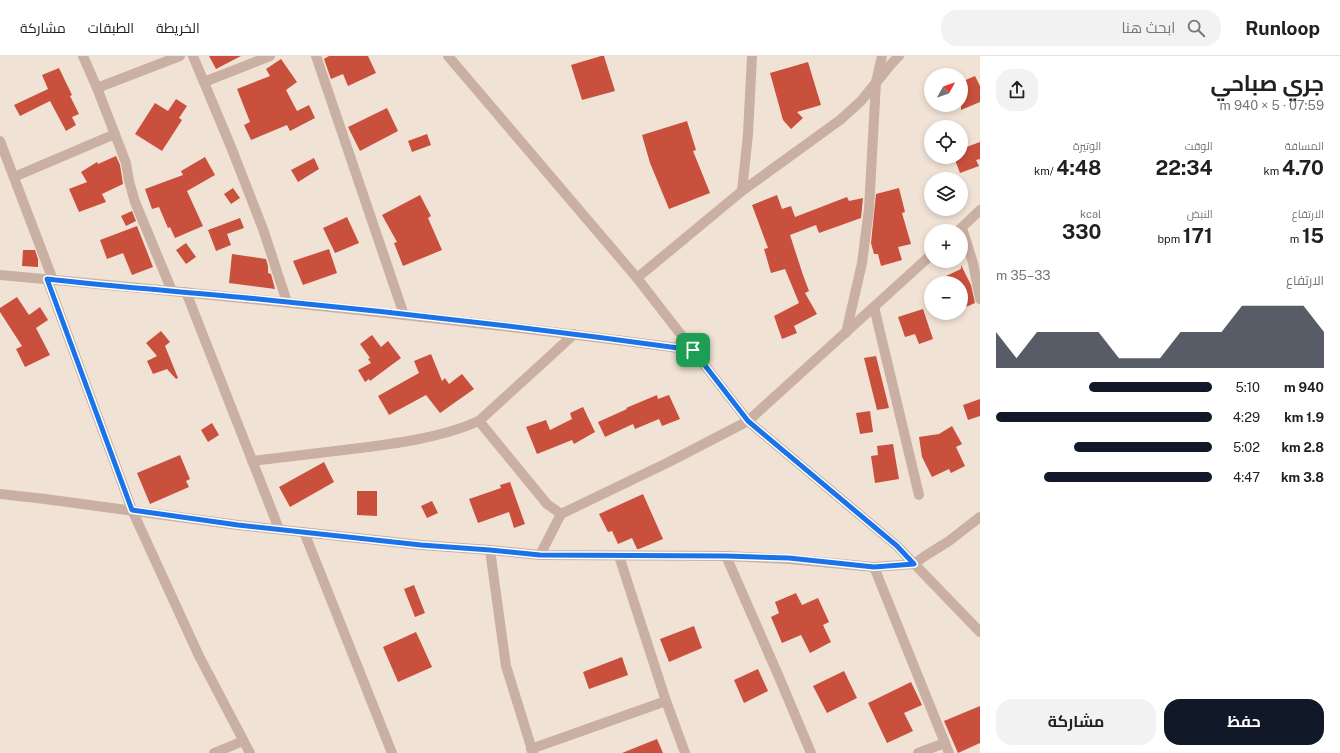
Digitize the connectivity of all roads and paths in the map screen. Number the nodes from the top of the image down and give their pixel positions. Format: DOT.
graph roads {
  1 [pos="83,56"];
  2 [pos="180,56"];
  3 [pos="193,56"];
  4 [pos="270,56"];
  5 [pos="316,56"];
  6 [pos="448,56"];
  7 [pos="752,56"];
  8 [pos="882,56"];
  9 [pos="900,56"];
  10 [pos="204,82"];
  11 [pos="876,82"];
  12 [pos="97,88"];
  13 [pos="115,134"];
  14 [pos="0,142"];
  15 [pos="14,177"];
  16 [pos="742,191"];
  17 [pos="980,210"];
  18 [pos="965,224"];
  19 [pos="968,250"];
  20 [pos="924,261"];
  21 [pos="0,275"];
  22 [pos="637,278"];
  23 [pos="50,280"];
  24 [pos="172,291"];
  25 [pos="186,292"];
  26 [pos="980,299"];
  27 [pos="287,302"];
  28 [pos="874,307"];
  29 [pos="404,314"];
  30 [pos="846,332"];
  31 [pos="574,334"];
  32 [pos="693,350"];
  33 [pos="479,421"];
  34 [pos="748,421"];
  35 [pos="252,461"];
  36 [pos="0,494"];
  37 [pos="919,495"];
  38 [pos="132,510"];
  39 [pos="561,514"];
  40 [pos="980,517"];
  41 [pos="279,530"];
  42 [pos="304,532"];
  43 [pos="490,550"];
  44 [pos="540,555"];
  45 [pos="619,556"];
  46 [pos="726,556"];
  47 [pos="914,564"];
  48 [pos="874,567"];
  49 [pos="980,632"];
  50 [pos="666,701"];
  51 [pos="243,741"];
  52 [pos="947,748"];
  53 [pos="532,751"];
  54 [pos="214,753"];
  55 [pos="250,753"];
  56 [pos="392,753"];
  57 [pos="685,753"];
  58 [pos="811,753"];
  59 [pos="918,753"];
  1 -- 12 [label="street"];
  2 -- 12 [label="street"];
  3 -- 10 [label="street"];
  4 -- 10 [label="street"];
  5 -- 29 [label="street"];
  6 -- 22 [label="street"];
  7 -- 16 [label="street"];
  8 -- 11 [label="street"];
  9 -- 11 [label="street"];
  10 -- 27 [label="street"];
  11 -- 16 [label="street"];
  11 -- 30 [label="street"];
  12 -- 13 [label="street"];
  13 -- 15 [label="street"];
  13 -- 24 [label="street"];
  14 -- 15 [label="street"];
  15 -- 23 [label="street"];
  16 -- 22 [label="street"];
  17 -- 18 [label="street"];
  19 -- 26 [label="street"];
  20 -- 28 [label="street"];
  21 -- 23 [label="street"];
  22 -- 32 [label="street"];
  23 -- 24 [label="street"];
  23 -- 38 [label="street"];
  24 -- 25 [label="street"];
  25 -- 27 [label="street"];
  25 -- 35 [label="street"];
  27 -- 29 [label="street"];
  28 -- 30 [label="street"];
  28 -- 37 [label="street"];
  29 -- 31 [label="street"];
  30 -- 34 [label="street"];
  31 -- 32 [label="street"];
  31 -- 33 [label="street"];
  32 -- 34 [label="street"];
  33 -- 35 [label="street"];
  33 -- 39 [label="street"];
  34 -- 39 [label="street"];
  34 -- 47 [label="street"];
  35 -- 41 [label="street"];
  36 -- 38 [label="street"];
  38 -- 41 [label="street"];
  38 -- 51 [label="street"];
  39 -- 44 [label="street"];
  40 -- 47 [label="street"];
  41 -- 42 [label="street"];
  42 -- 43 [label="street"];
  42 -- 56 [label="street"];
  43 -- 44 [label="street"];
  43 -- 53 [label="street"];
  44 -- 45 [label="street"];
  45 -- 46 [label="street"];
  45 -- 50 [label="street"];
  46 -- 48 [label="street"];
  46 -- 58 [label="street"];
  47 -- 48 [label="street"];
  47 -- 49 [label="street"];
  48 -- 52 [label="street"];
  50 -- 53 [label="street"];
  50 -- 57 [label="street"];
  51 -- 54 [label="street"];
  51 -- 55 [label="street"];
  52 -- 59 [label="street"];
}
